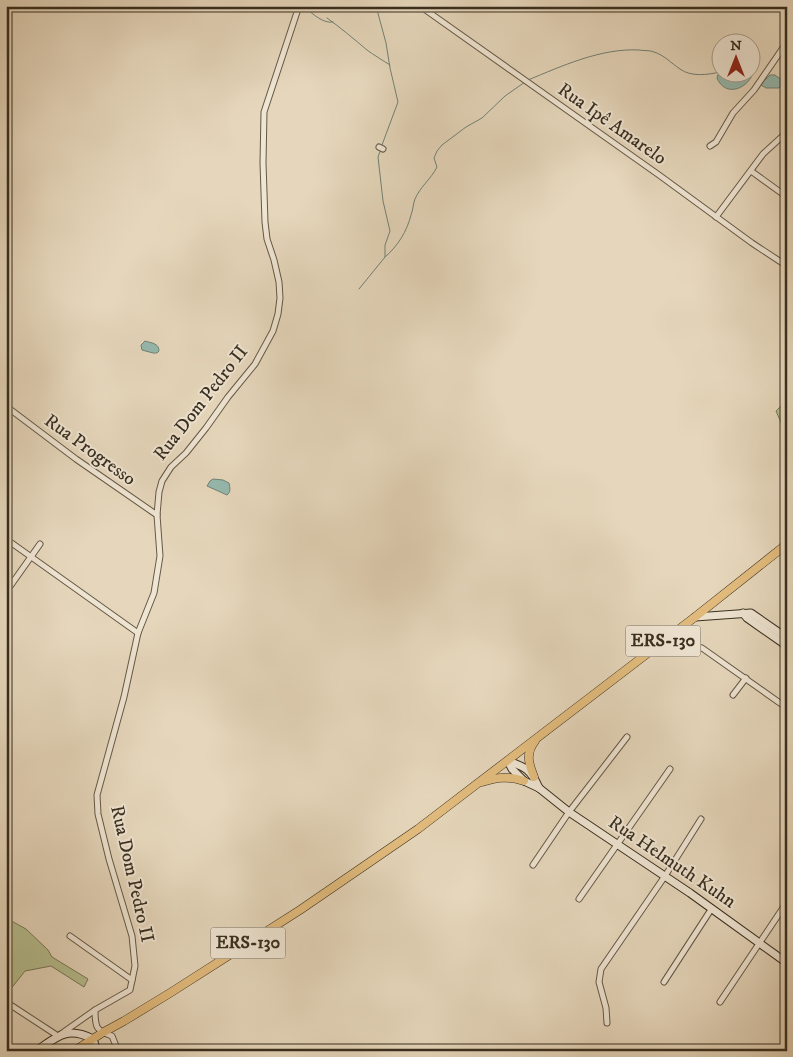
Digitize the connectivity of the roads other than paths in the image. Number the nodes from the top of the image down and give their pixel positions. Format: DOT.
graph roads {
  1 [pos="299,6"];
  2 [pos="420,6"];
  3 [pos="787,42"];
  4 [pos="787,132"];
  5 [pos="710,146"];
  6 [pos="751,170"];
  7 [pos="787,196"];
  8 [pos="716,216"];
  9 [pos="787,266"];
  10 [pos="7,407"];
  11 [pos="157,515"];
  12 [pos="6,539"];
  13 [pos="40,544"];
  14 [pos="787,544"];
  15 [pos="31,556"];
  16 [pos="6,592"];
  17 [pos="743,613"];
  18 [pos="695,617"];
  19 [pos="138,633"];
  20 [pos="787,638"];
  21 [pos="787,646"];
  22 [pos="702,648"];
  23 [pos="746,678"];
  24 [pos="734,695"];
  25 [pos="787,708"];
  26 [pos="539,737"];
  27 [pos="627,737"];
  28 [pos="508,761"];
  29 [pos="670,769"];
  30 [pos="534,777"];
  31 [pos="524,781"];
  32 [pos="474,786"];
  33 [pos="538,788"];
  34 [pos="569,812"];
  35 [pos="701,819"];
  36 [pos="617,843"];
  37 [pos="533,865"];
  38 [pos="665,876"];
  39 [pos="579,898"];
  40 [pos="787,902"];
  41 [pos="712,908"];
  42 [pos="70,936"];
  43 [pos="760,942"];
  44 [pos="787,963"];
  45 [pos="132,980"];
  46 [pos="664,982"];
  47 [pos="6,1002"];
  48 [pos="720,1002"];
  49 [pos="95,1010"];
  50 [pos="607,1023"];
  51 [pos="102,1033"];
  52 [pos="58,1036"];
  53 [pos="93,1038"];
  54 [pos="36,1051"];
  55 [pos="74,1051"];
  56 [pos="97,1051"];
  57 [pos="119,1051"];
  1 -- 11 [label="street, Rua Dom Pedro II"];
  2 -- 8 [label="street, Rua Ipê Amarelo"];
  3 -- 5 [label="street"];
  4 -- 6 [label="street"];
  6 -- 7 [label="street"];
  6 -- 8 [label="street"];
  8 -- 9 [label="street, Rua Ipê Amarelo"];
  10 -- 11 [label="street, Rua Progresso"];
  11 -- 19 [label="street, Rua Dom Pedro II"];
  12 -- 15 [label="street"];
  13 -- 15 [label="street"];
  14 -- 18 [label="main road, ERS-130"];
  15 -- 16 [label="street"];
  15 -- 19 [label="street"];
  17 -- 18 [label="main road"];
  17 -- 20 [label="main road"];
  17 -- 21 [label="main road"];
  18 -- 26 [label="main road, ERS-130"];
  19 -- 45 [label="street, Rua Dom Pedro II"];
  22 -- 23 [label="street"];
  23 -- 24 [label="street"];
  23 -- 25 [label="street"];
  26 -- 28 [label="main road, ERS-130"];
  26 -- 30 [label="main road"];
  27 -- 34 [label="street"];
  28 -- 30 [label="main road"];
  28 -- 31 [label="main road, Rua Helmuth Kuhn"];
  28 -- 32 [label="main road, ERS-130"];
  29 -- 36 [label="street"];
  30 -- 33 [label="main road"];
  31 -- 32 [label="main road"];
  31 -- 33 [label="main road, Rua Helmuth Kuhn"];
  32 -- 51 [label="main road, ERS-130"];
  33 -- 34 [label="main road, Rua Helmuth Kuhn"];
  34 -- 36 [label="main road, Rua Helmuth Kuhn"];
  34 -- 37 [label="street"];
  35 -- 38 [label="street"];
  36 -- 38 [label="main road, Rua Helmuth Kuhn"];
  36 -- 39 [label="street"];
  38 -- 41 [label="main road, Rua Helmuth Kuhn"];
  38 -- 50 [label="street"];
  40 -- 43 [label="street"];
  41 -- 43 [label="main road, Rua Helmuth Kuhn"];
  41 -- 46 [label="street"];
  42 -- 45 [label="street"];
  43 -- 44 [label="main road, Rua Helmuth Kuhn"];
  43 -- 48 [label="street"];
  45 -- 49 [label="street"];
  47 -- 52 [label="street"];
  49 -- 51 [label="street"];
  49 -- 52 [label="street"];
  51 -- 53 [label="main road, ERS-130"];
  51 -- 57 [label="street"];
  52 -- 53 [label="main road"];
  52 -- 54 [label="main road"];
  53 -- 55 [label="main road, ERS-130"];
  53 -- 56 [label="main road"];
}
